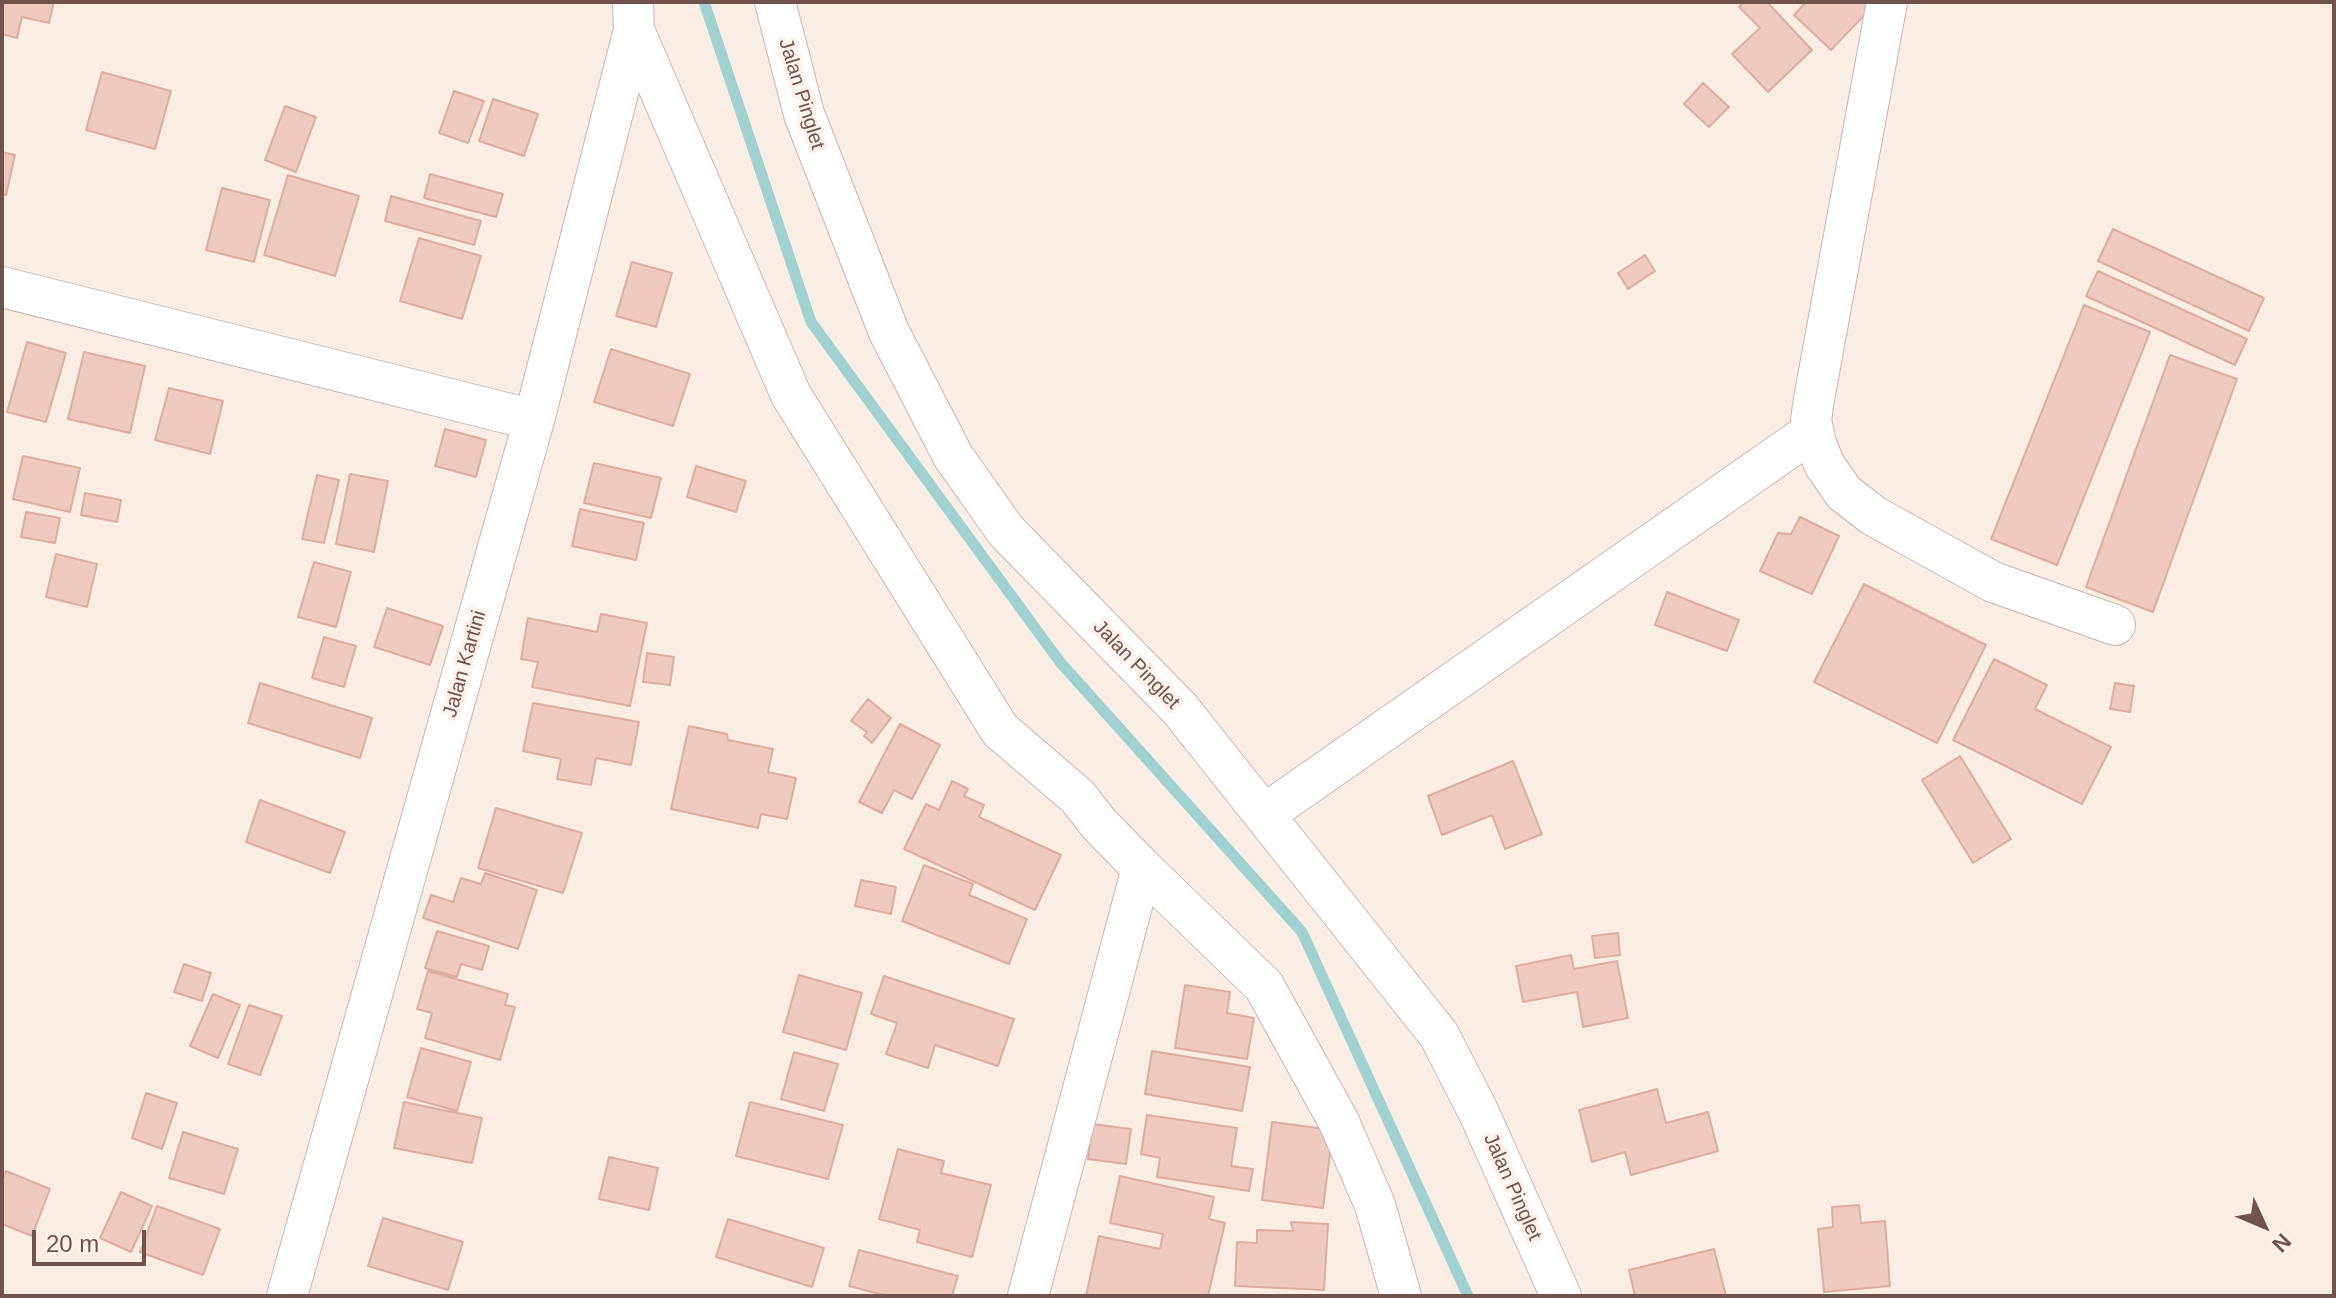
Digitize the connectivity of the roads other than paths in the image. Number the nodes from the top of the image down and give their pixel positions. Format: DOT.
graph roads {
  1 [pos="775,2"];
  2 [pos="1887,2"];
  3 [pos="633,16"];
  4 [pos="2,287"];
  5 [pos="534,420"];
  6 [pos="1813,431"];
  7 [pos="2115,625"];
  8 [pos="1265,814"];
  9 [pos="1142,868"];
  10 [pos="287,1296"];
  11 [pos="1028,1296"];
  12 [pos="1401,1296"];
  13 [pos="1561,1296"];
  1 -- 8 [label="street, Jalan Pinglet"];
  2 -- 6 [label="street"];
  3 -- 5 [label="street, Jalan Kartini"];
  3 -- 9 [label="street"];
  4 -- 5 [label="street"];
  5 -- 10 [label="street, Jalan Kartini"];
  6 -- 7 [label="street"];
  6 -- 8 [label="street"];
  8 -- 13 [label="street, Jalan Pinglet"];
  9 -- 11 [label="street"];
  9 -- 12 [label="street"];
}
